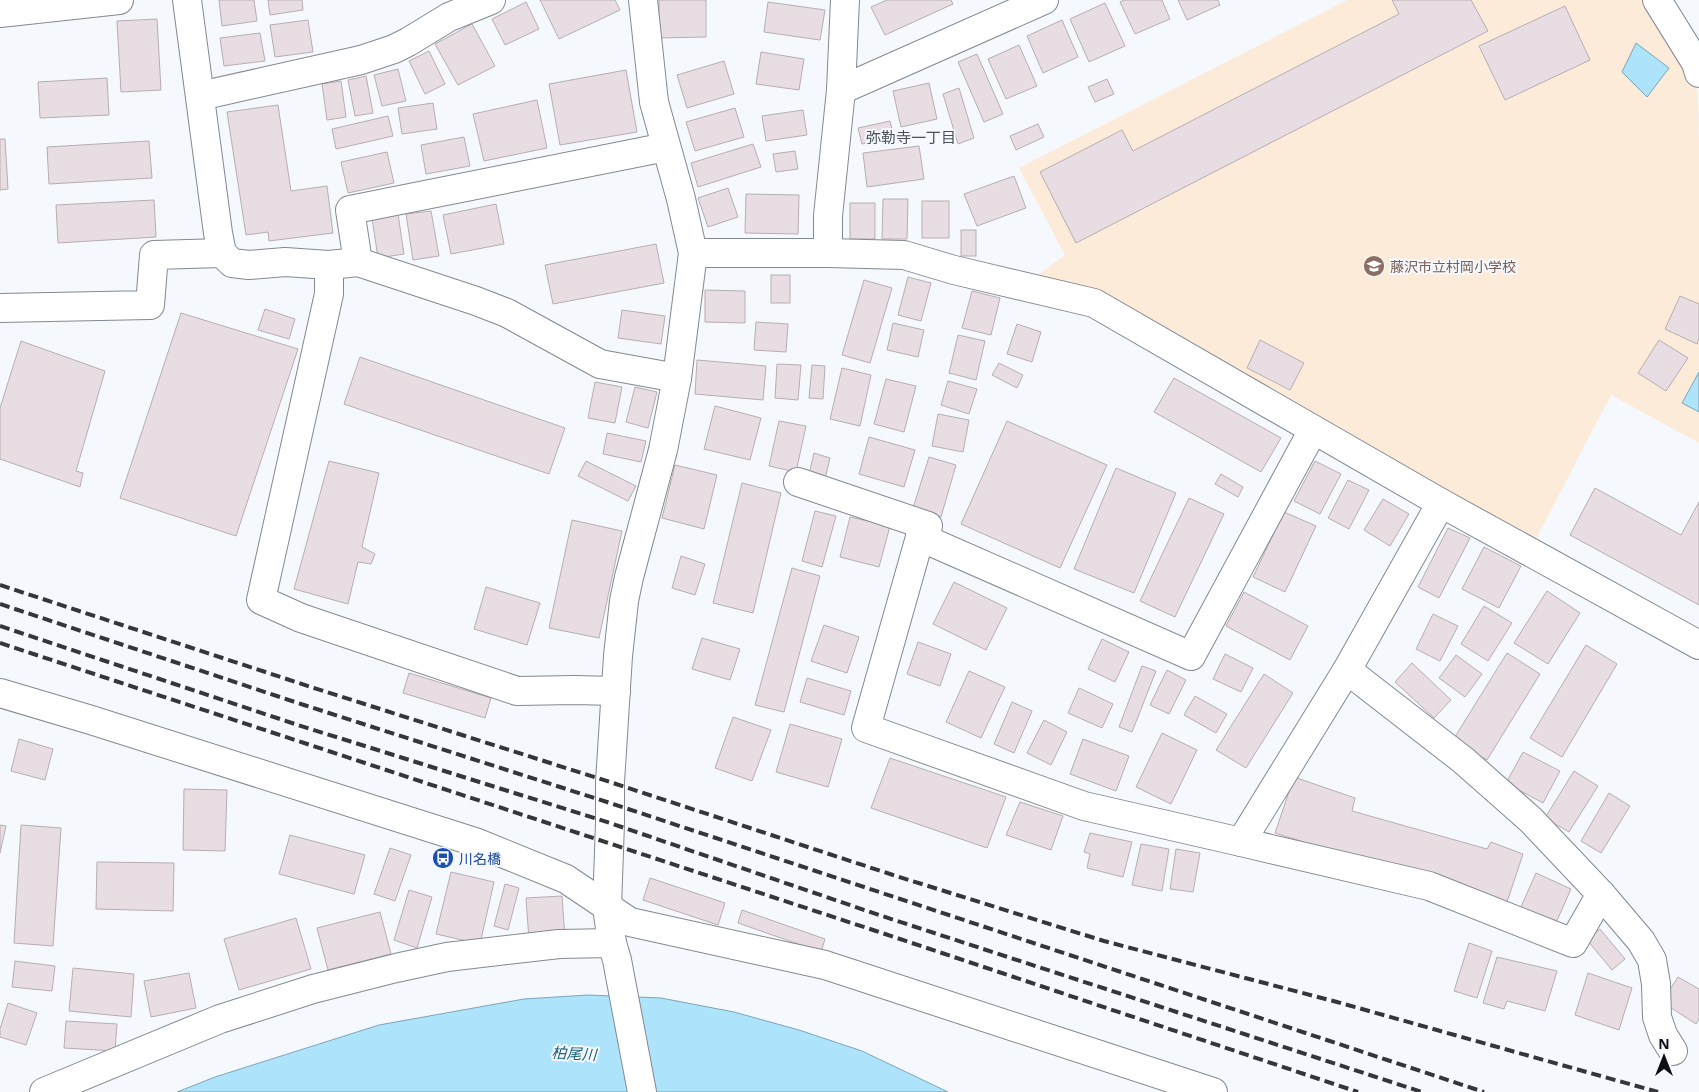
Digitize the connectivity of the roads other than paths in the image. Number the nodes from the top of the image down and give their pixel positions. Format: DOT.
graph roads {
  1 [pos="120,0"];
  2 [pos="187,0"];
  3 [pos="491,0"];
  4 [pos="644,0"];
  5 [pos="846,0"];
  6 [pos="1044,0"];
  7 [pos="1656,0"];
  8 [pos="0,12"];
  9 [pos="1699,73"];
  10 [pos="841,90"];
  11 [pos="200,96"];
  12 [pos="666,147"];
  13 [pos="222,253"];
  14 [pos="693,253"];
  15 [pos="828,253"];
  16 [pos="358,262"];
  17 [pos="329,265"];
  18 [pos="0,308"];
  19 [pos="677,378"];
  20 [pos="1313,430"];
  21 [pos="798,482"];
  22 [pos="1441,503"];
  23 [pos="920,537"];
  24 [pos="1699,645"];
  25 [pos="1347,670"];
  26 [pos="616,691"];
  27 [pos="0,693"];
  28 [pos="1241,842"];
  29 [pos="1601,894"];
  30 [pos="608,907"];
  31 [pos="615,952"];
  32 [pos="1673,1051"];
  33 [pos="44,1092"];
  34 [pos="642,1092"];
  35 [pos="1212,1092"];
  1 -- 8 [label="street"];
  2 -- 11 [label="street"];
  3 -- 11 [label="street"];
  4 -- 12 [label="street"];
  5 -- 10 [label="street"];
  6 -- 10 [label="street"];
  7 -- 9 [label="street"];
  10 -- 15 [label="street"];
  11 -- 13 [label="street"];
  12 -- 14 [label="street"];
  12 -- 16 [label="street"];
  13 -- 17 [label="street"];
  13 -- 18 [label="street"];
  14 -- 15 [label="street"];
  14 -- 19 [label="street"];
  15 -- 20 [label="street"];
  16 -- 17 [label="street"];
  16 -- 19 [label="street"];
  17 -- 26 [label="street"];
  19 -- 26 [label="street"];
  20 -- 22 [label="street"];
  20 -- 23 [label="street"];
  21 -- 23 [label="street"];
  22 -- 24 [label="street"];
  22 -- 25 [label="street"];
  23 -- 28 [label="street"];
  25 -- 28 [label="street"];
  25 -- 29 [label="street"];
  26 -- 30 [label="street"];
  27 -- 30 [label="street"];
  28 -- 29 [label="street"];
  29 -- 32 [label="street"];
  30 -- 31 [label="street"];
  30 -- 35 [label="street"];
  31 -- 33 [label="street"];
  31 -- 34 [label="street"];
}
